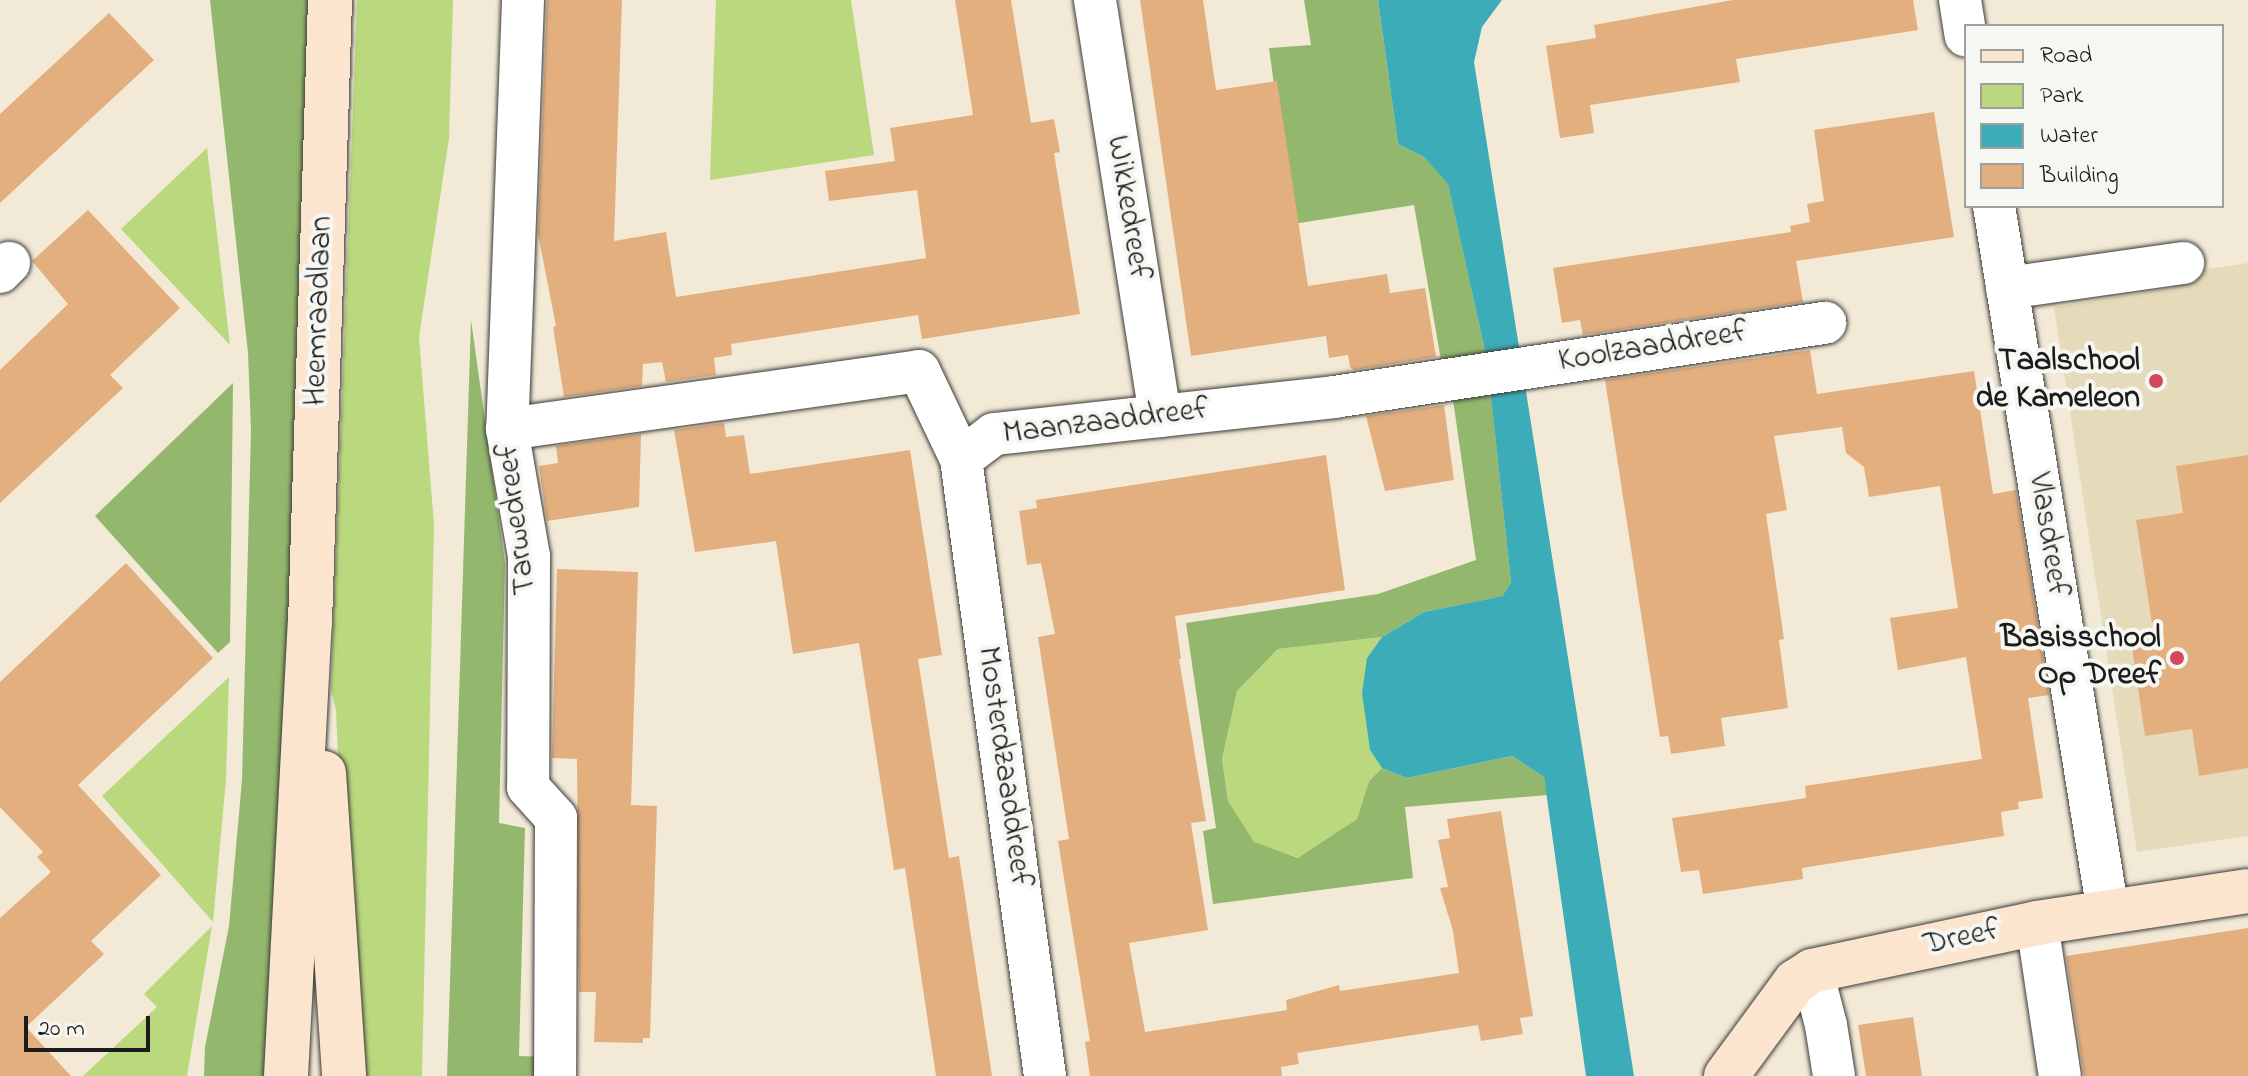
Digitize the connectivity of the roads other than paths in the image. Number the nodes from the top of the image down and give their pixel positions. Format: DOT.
graph roads {
  1 [pos="330,0"];
  2 [pos="523,0"];
  3 [pos="1095,0"];
  4 [pos="1960,0"];
  5 [pos="1964,24"];
  6 [pos="1994,208"];
  7 [pos="2183,263"];
  8 [pos="2007,288"];
  9 [pos="1825,323"];
  10 [pos="1481,373"];
  11 [pos="1160,416"];
  12 [pos="507,429"];
  13 [pos="961,459"];
  14 [pos="310,623"];
  15 [pos="2248,891"];
  16 [pos="2108,912"];
  17 [pos="2037,923"];
  18 [pos="1812,971"];
  19 [pos="286,1076"];
  20 [pos="344,1076"];
  21 [pos="555,1076"];
  22 [pos="1045,1076"];
  23 [pos="1726,1076"];
  24 [pos="1834,1076"];
  25 [pos="2060,1076"];
  1 -- 14 [label="main road, Heemraadlaan"];
  2 -- 12 [label="street, Tarwedreef"];
  3 -- 11 [label="street, Wikkedreef"];
  4 -- 5 [label="street"];
  6 -- 8 [label="street, Vlasdreef"];
  7 -- 8 [label="street"];
  8 -- 16 [label="street, Vlasdreef"];
  9 -- 10 [label="street, Koolzaaddreef"];
  10 -- 11 [label="street, Maanzaaddreef"];
  11 -- 13 [label="street, Maanzaaddreef"];
  12 -- 13 [label="street, Maanzaaddreef"];
  12 -- 21 [label="street, Tarwedreef"];
  13 -- 22 [label="street, Mosterdzaaddreef"];
  14 -- 19 [label="main road, Heemraadlaan"];
  14 -- 20 [label="main road, Heemraadlaan"];
  15 -- 16 [label="main road, Dreef"];
  16 -- 17 [label="main road, Dreef"];
  17 -- 18 [label="main road, Dreef"];
  17 -- 25 [label="street"];
  18 -- 23 [label="main road"];
  18 -- 24 [label="street"];
}
